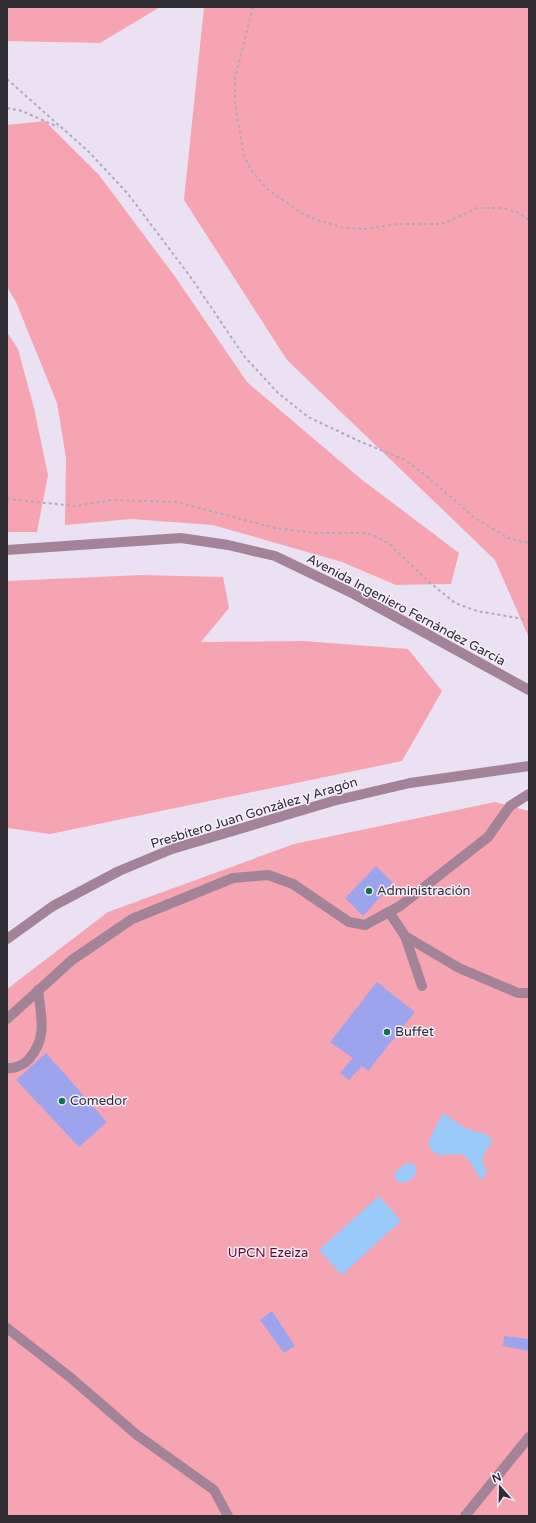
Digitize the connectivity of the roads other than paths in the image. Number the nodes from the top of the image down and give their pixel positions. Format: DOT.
graph roads {
  1 [pos="7,550"];
  2 [pos="529,690"];
  3 [pos="529,766"];
  4 [pos="529,794"];
  5 [pos="389,912"];
  6 [pos="405,936"];
  7 [pos="7,940"];
  8 [pos="422,986"];
  9 [pos="38,990"];
  10 [pos="529,992"];
  11 [pos="7,1019"];
  12 [pos="7,1068"];
  13 [pos="7,1328"];
  14 [pos="529,1437"];
  15 [pos="228,1516"];
  16 [pos="465,1516"];
  1 -- 2 [label="street, Avenida Ingeniero Fernández García"];
  3 -- 7 [label="street, Presbítero Juan González y Aragón"];
  4 -- 5 [label="street"];
  5 -- 6 [label="street"];
  5 -- 9 [label="street"];
  6 -- 8 [label="street"];
  6 -- 10 [label="street"];
  9 -- 11 [label="street"];
  9 -- 12 [label="street"];
  13 -- 15 [label="street"];
  14 -- 16 [label="street"];
}
